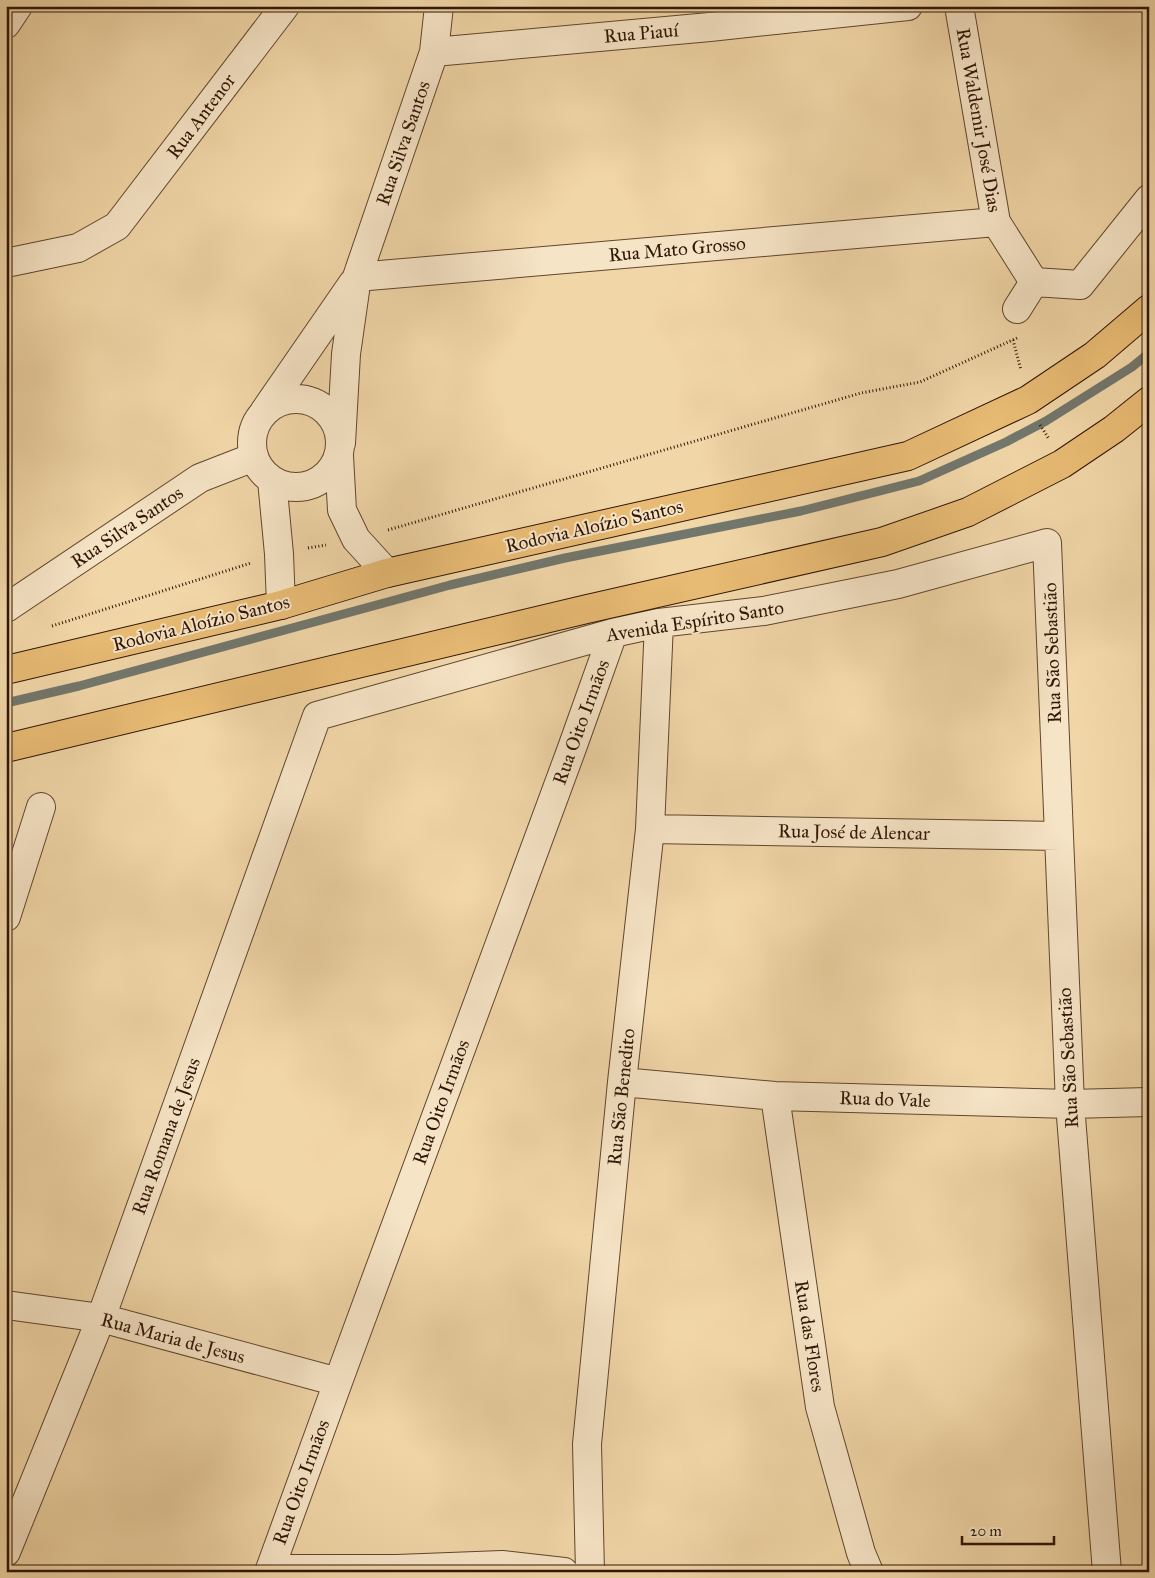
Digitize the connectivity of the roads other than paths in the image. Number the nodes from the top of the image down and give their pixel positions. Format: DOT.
graph roads {
  1 [pos="18,6"];
  2 [pos="285,6"];
  3 [pos="439,6"];
  4 [pos="908,6"];
  5 [pos="959,6"];
  6 [pos="713,16"];
  7 [pos="6,24"];
  8 [pos="434,52"];
  9 [pos="1149,199"];
  10 [pos="996,222"];
  11 [pos="6,263"];
  12 [pos="357,277"];
  13 [pos="1034,282"];
  14 [pos="1149,309"];
  15 [pos="1019,322"];
  16 [pos="1149,401"];
  17 [pos="262,415"];
  18 [pos="340,450"];
  19 [pos="254,457"];
  20 [pos="272,480"];
  21 [pos="1048,543"];
  22 [pos="388,573"];
  23 [pos="281,605"];
  24 [pos="6,608"];
  25 [pos="659,623"];
  26 [pos="613,633"];
  27 [pos="6,670"];
  28 [pos="317,716"];
  29 [pos="6,748"];
  30 [pos="41,808"];
  31 [pos="650,829"];
  32 [pos="1059,836"];
  33 [pos="6,917"];
  34 [pos="622,1082"];
  35 [pos="775,1096"];
  36 [pos="1149,1102"];
  37 [pos="1070,1104"];
  38 [pos="6,1305"];
  39 [pos="101,1318"];
  40 [pos="338,1382"];
  41 [pos="6,1552"];
  42 [pos="398,1570"];
  43 [pos="270,1571"];
  44 [pos="564,1572"];
  45 [pos="590,1572"];
  46 [pos="869,1572"];
  47 [pos="1107,1572"];
  1 -- 7 [label="street"];
  2 -- 11 [label="street, Rua Antenor"];
  3 -- 8 [label="street, Rua Silva Santos"];
  4 -- 6 [label="street, Rua Piauí"];
  5 -- 10 [label="street, Rua Waldemir José Dias"];
  6 -- 8 [label="street, Rua Piauí"];
  8 -- 12 [label="street, Rua Silva Santos"];
  9 -- 13 [label="street"];
  10 -- 12 [label="street, Rua Mato Grosso"];
  10 -- 13 [label="street, Rua Waldemir José Dias"];
  12 -- 17 [label="street, Rua Silva Santos"];
  12 -- 18 [label="street, Rua Silva Santos"];
  13 -- 15 [label="street"];
  14 -- 22 [label="main road, Rodovia Aloízio Santos"];
  16 -- 29 [label="main road"];
  17 -- 18 [label="street"];
  17 -- 19 [label="street"];
  18 -- 20 [label="street"];
  18 -- 22 [label="street, Rua Silva Santos"];
  19 -- 20 [label="street"];
  19 -- 24 [label="street, Rua Silva Santos"];
  20 -- 23 [label="street"];
  21 -- 25 [label="street, Avenida Espírito Santo"];
  21 -- 32 [label="street, Rua São Sebastião"];
  22 -- 23 [label="main road, Rodovia Aloízio Santos"];
  23 -- 27 [label="main road, Rodovia Aloízio Santos"];
  25 -- 26 [label="street, Avenida Espírito Santo"];
  25 -- 31 [label="street, Rua São Benedito"];
  26 -- 28 [label="street, Avenida Espírito Santo"];
  26 -- 40 [label="street, Rua Oito Irmãos"];
  28 -- 39 [label="street, Rua Romana de Jesus"];
  30 -- 33 [label="street"];
  31 -- 32 [label="street, Rua José de Alencar"];
  31 -- 34 [label="street, Rua São Benedito"];
  32 -- 37 [label="street, Rua São Sebastião"];
  34 -- 35 [label="street, Rua do Vale"];
  34 -- 45 [label="street, Rua São Benedito"];
  35 -- 37 [label="street, Rua do Vale"];
  35 -- 46 [label="street, Rua das Flores"];
  36 -- 37 [label="street, Rua do Vale"];
  37 -- 47 [label="street, Rua São Sebastião"];
  38 -- 39 [label="street, Rua Maria de Jesus"];
  39 -- 40 [label="street, Rua Maria de Jesus"];
  39 -- 41 [label="street, Rua Romana de Jesus"];
  40 -- 43 [label="street, Rua Oito Irmãos"];
  42 -- 43 [label="street"];
  42 -- 44 [label="street"];
}
